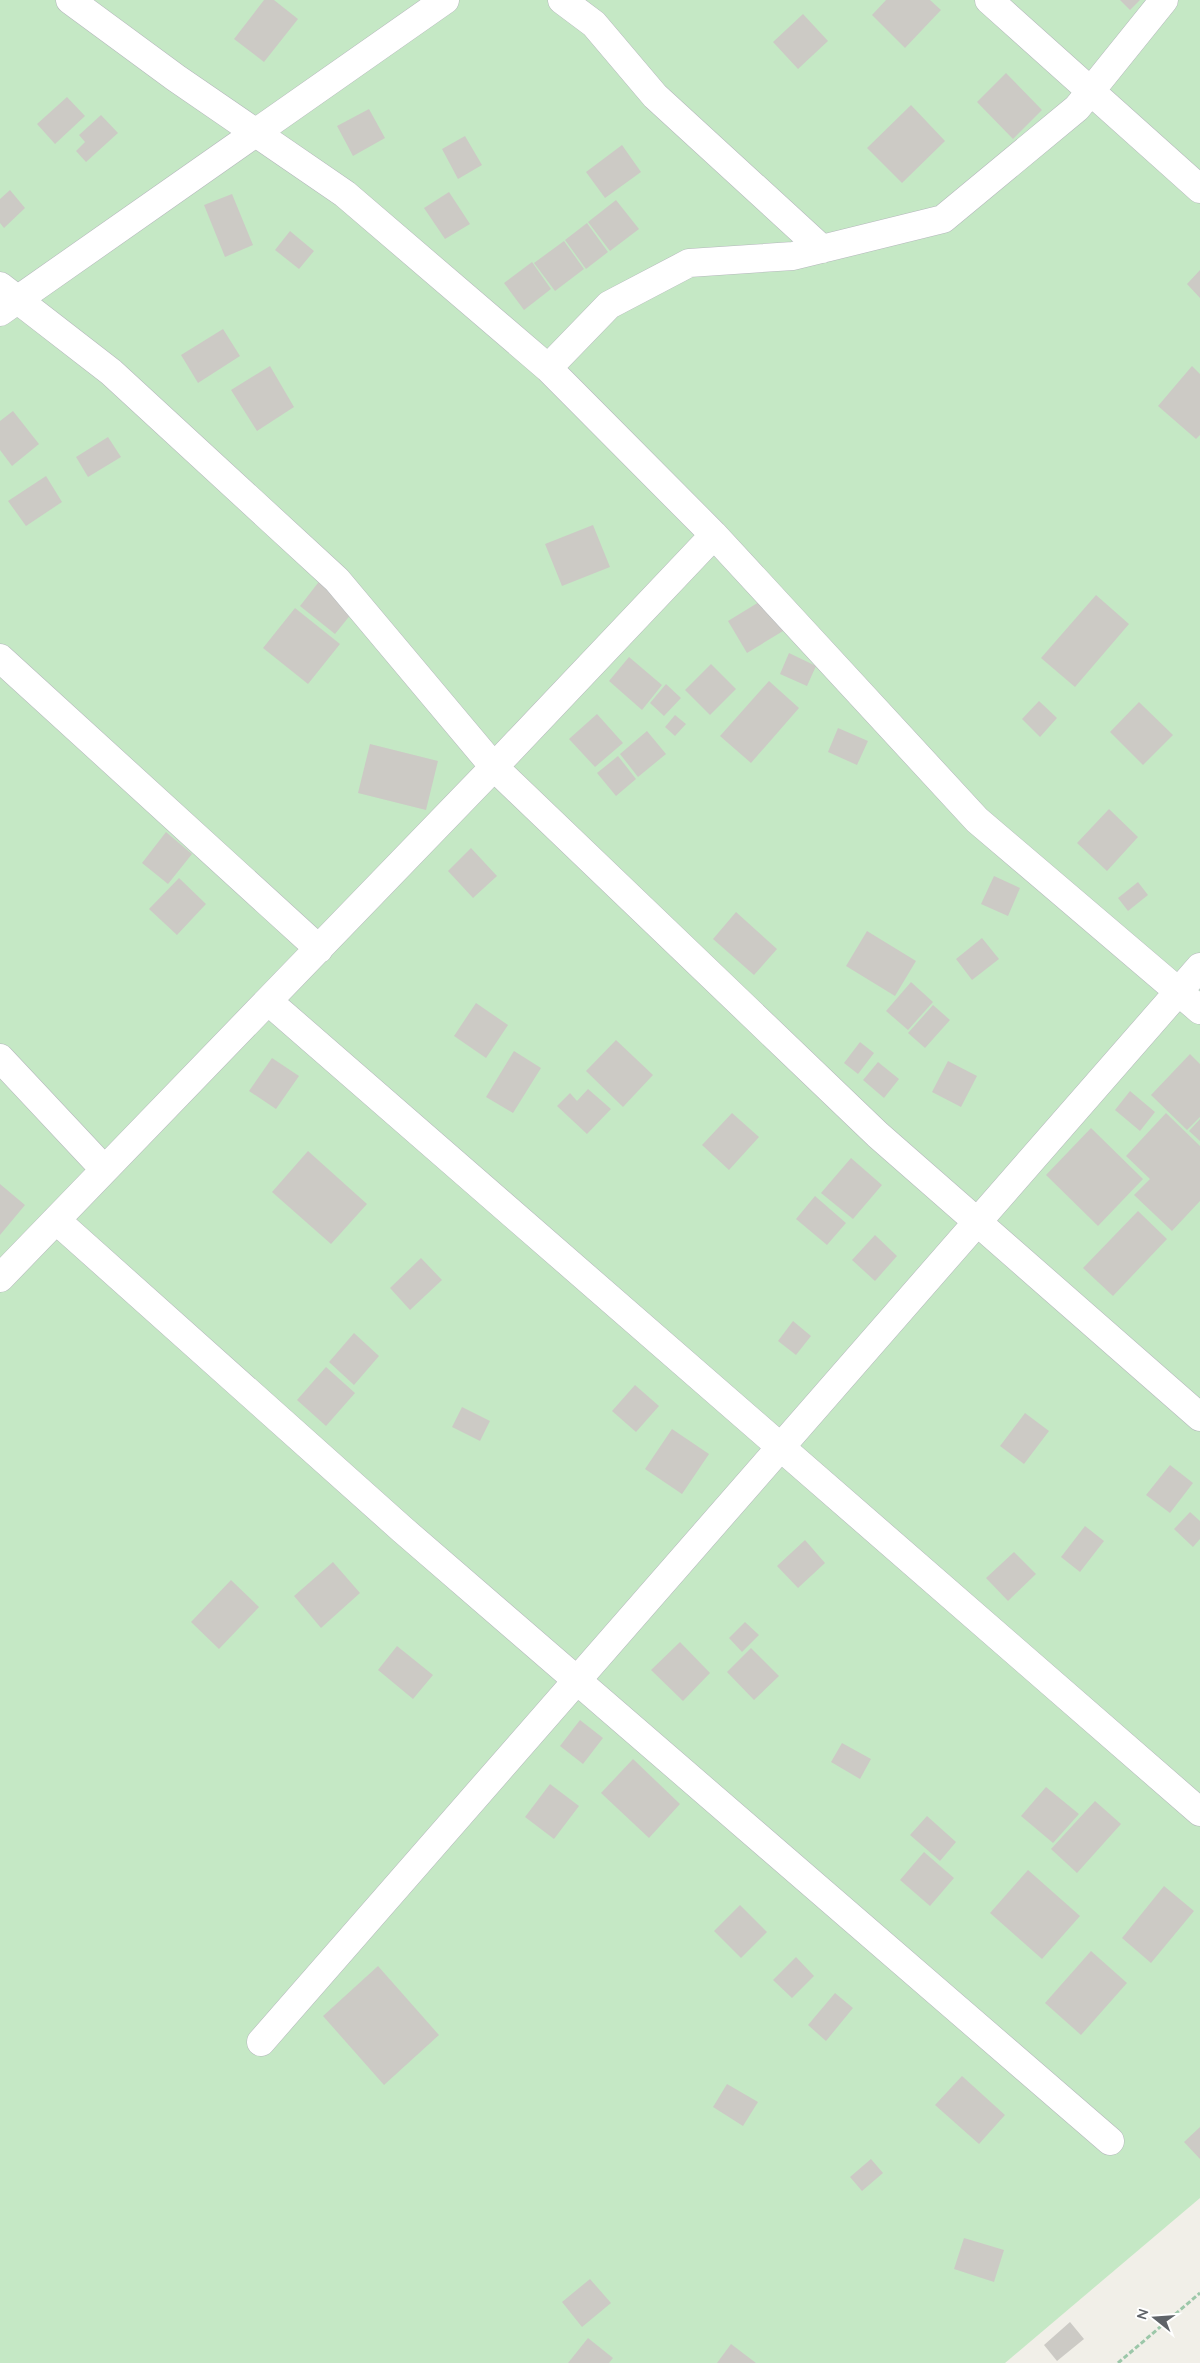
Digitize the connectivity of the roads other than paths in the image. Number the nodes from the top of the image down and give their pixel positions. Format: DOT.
graph roads {
  1 [pos="70,0"];
  2 [pos="444,0"];
  3 [pos="562,0"];
  4 [pos="989,0"];
  5 [pos="1164,0"];
  6 [pos="1091,91"];
  7 [pos="255,132"];
  8 [pos="1200,189"];
  9 [pos="822,249"];
  10 [pos="6,299"];
  11 [pos="548,368"];
  12 [pos="714,534"];
  13 [pos="0,658"];
  14 [pos="494,766"];
  15 [pos="318,948"];
  16 [pos="1200,967"];
  17 [pos="1178,992"];
  18 [pos="268,1001"];
  19 [pos="1200,1010"];
  20 [pos="0,1058"];
  21 [pos="104,1169"];
  22 [pos="56,1220"];
  23 [pos="977,1222"];
  24 [pos="0,1278"];
  25 [pos="1200,1417"];
  26 [pos="780,1446"];
  27 [pos="577,1680"];
  28 [pos="1200,1812"];
  29 [pos="261,2042"];
  30 [pos="1110,2140"];
  1 -- 7 [label="street"];
  2 -- 7 [label="street"];
  3 -- 9 [label="street"];
  4 -- 6 [label="street"];
  5 -- 6 [label="street"];
  6 -- 8 [label="street"];
  6 -- 9 [label="street"];
  7 -- 10 [label="street"];
  7 -- 11 [label="street"];
  9 -- 11 [label="street"];
  10 -- 14 [label="street"];
  11 -- 12 [label="street"];
  12 -- 14 [label="street"];
  12 -- 17 [label="street"];
  13 -- 15 [label="street"];
  14 -- 15 [label="street"];
  14 -- 23 [label="street"];
  15 -- 18 [label="street"];
  16 -- 17 [label="street"];
  17 -- 19 [label="street"];
  17 -- 23 [label="street"];
  18 -- 21 [label="street"];
  18 -- 26 [label="street"];
  20 -- 21 [label="street"];
  21 -- 22 [label="street"];
  22 -- 24 [label="street"];
  22 -- 27 [label="street"];
  23 -- 25 [label="street"];
  23 -- 26 [label="street"];
  26 -- 27 [label="street"];
  26 -- 28 [label="street"];
  27 -- 29 [label="street"];
  27 -- 30 [label="street"];
}
